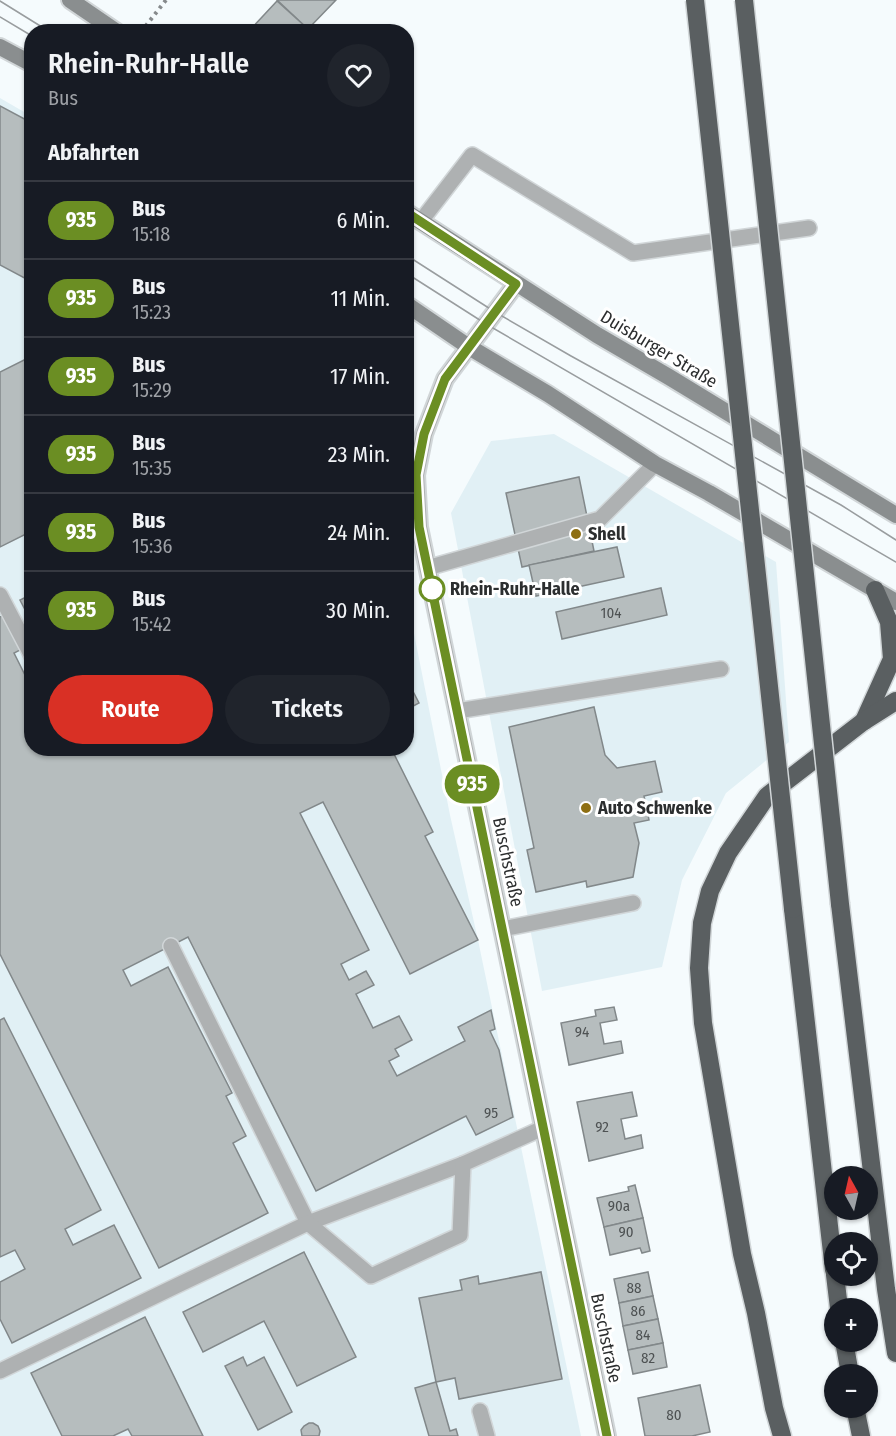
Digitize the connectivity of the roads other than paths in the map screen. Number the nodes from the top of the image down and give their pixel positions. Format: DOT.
graph roads {
  1 [pos="695,0"];
  2 [pos="744,0"];
  3 [pos="74,1"];
  4 [pos="106,24"];
  5 [pos="0,47"];
  6 [pos="24,60"];
  7 [pos="414,217"];
  8 [pos="421,221"];
  9 [pos="809,228"];
  10 [pos="516,284"];
  11 [pos="414,309"];
  12 [pos="469,347"];
  13 [pos="655,464"];
  14 [pos="896,515"];
  15 [pos="427,568"];
  16 [pos="875,590"];
  17 [pos="0,595"];
  18 [pos="896,602"];
  19 [pos="24,641"];
  20 [pos="721,669"];
  21 [pos="896,701"];
  22 [pos="457,711"];
  23 [pos="864,721"];
  24 [pos="633,903"];
  25 [pos="502,929"];
  26 [pos="171,946"];
  27 [pos="543,1128"];
  28 [pos="463,1164"];
  29 [pos="308,1223"];
  30 [pos="830,1232"];
  31 [pos="896,1353"];
  32 [pos="0,1371"];
  33 [pos="480,1411"];
  34 [pos="857,1418"];
  35 [pos="487,1436"];
  36 [pos="607,1436"];
  37 [pos="782,1436"];
  38 [pos="861,1436"];
  1 -- 30 [label="highway, bridge"];
  2 -- 31 [label="highway, bridge"];
  3 -- 4 [label="main road"];
  5 -- 6 [label="main road"];
  7 -- 8 [label="main road, Duisburger Straße"];
  8 -- 9 [label="lane"];
  8 -- 10 [label="main road, Duisburger Straße"];
  10 -- 12 [label="street, Buschstraße"];
  10 -- 14 [label="main road, Duisburger Straße"];
  11 -- 12 [label="main road"];
  12 -- 13 [label="main road"];
  12 -- 15 [label="street, Buschstraße"];
  13 -- 15 [label="lane"];
  13 -- 16 [label="main road"];
  15 -- 22 [label="street, Buschstraße"];
  16 -- 18 [label="main road"];
  16 -- 23 [label="highway"];
  17 -- 19 [label="lane"];
  20 -- 22 [label="lane"];
  21 -- 23 [label="highway"];
  22 -- 25 [label="street, Buschstraße"];
  23 -- 37 [label="highway"];
  24 -- 25 [label="lane"];
  25 -- 27 [label="street, Buschstraße"];
  26 -- 29 [label="lane"];
  27 -- 28 [label="lane"];
  27 -- 36 [label="street, Buschstraße"];
  28 -- 29 [label="lane"];
  28 -- 29 [label="lane"];
  29 -- 32 [label="lane"];
  33 -- 35 [label="lane"];
  34 -- 38 [label="highway"];
}
